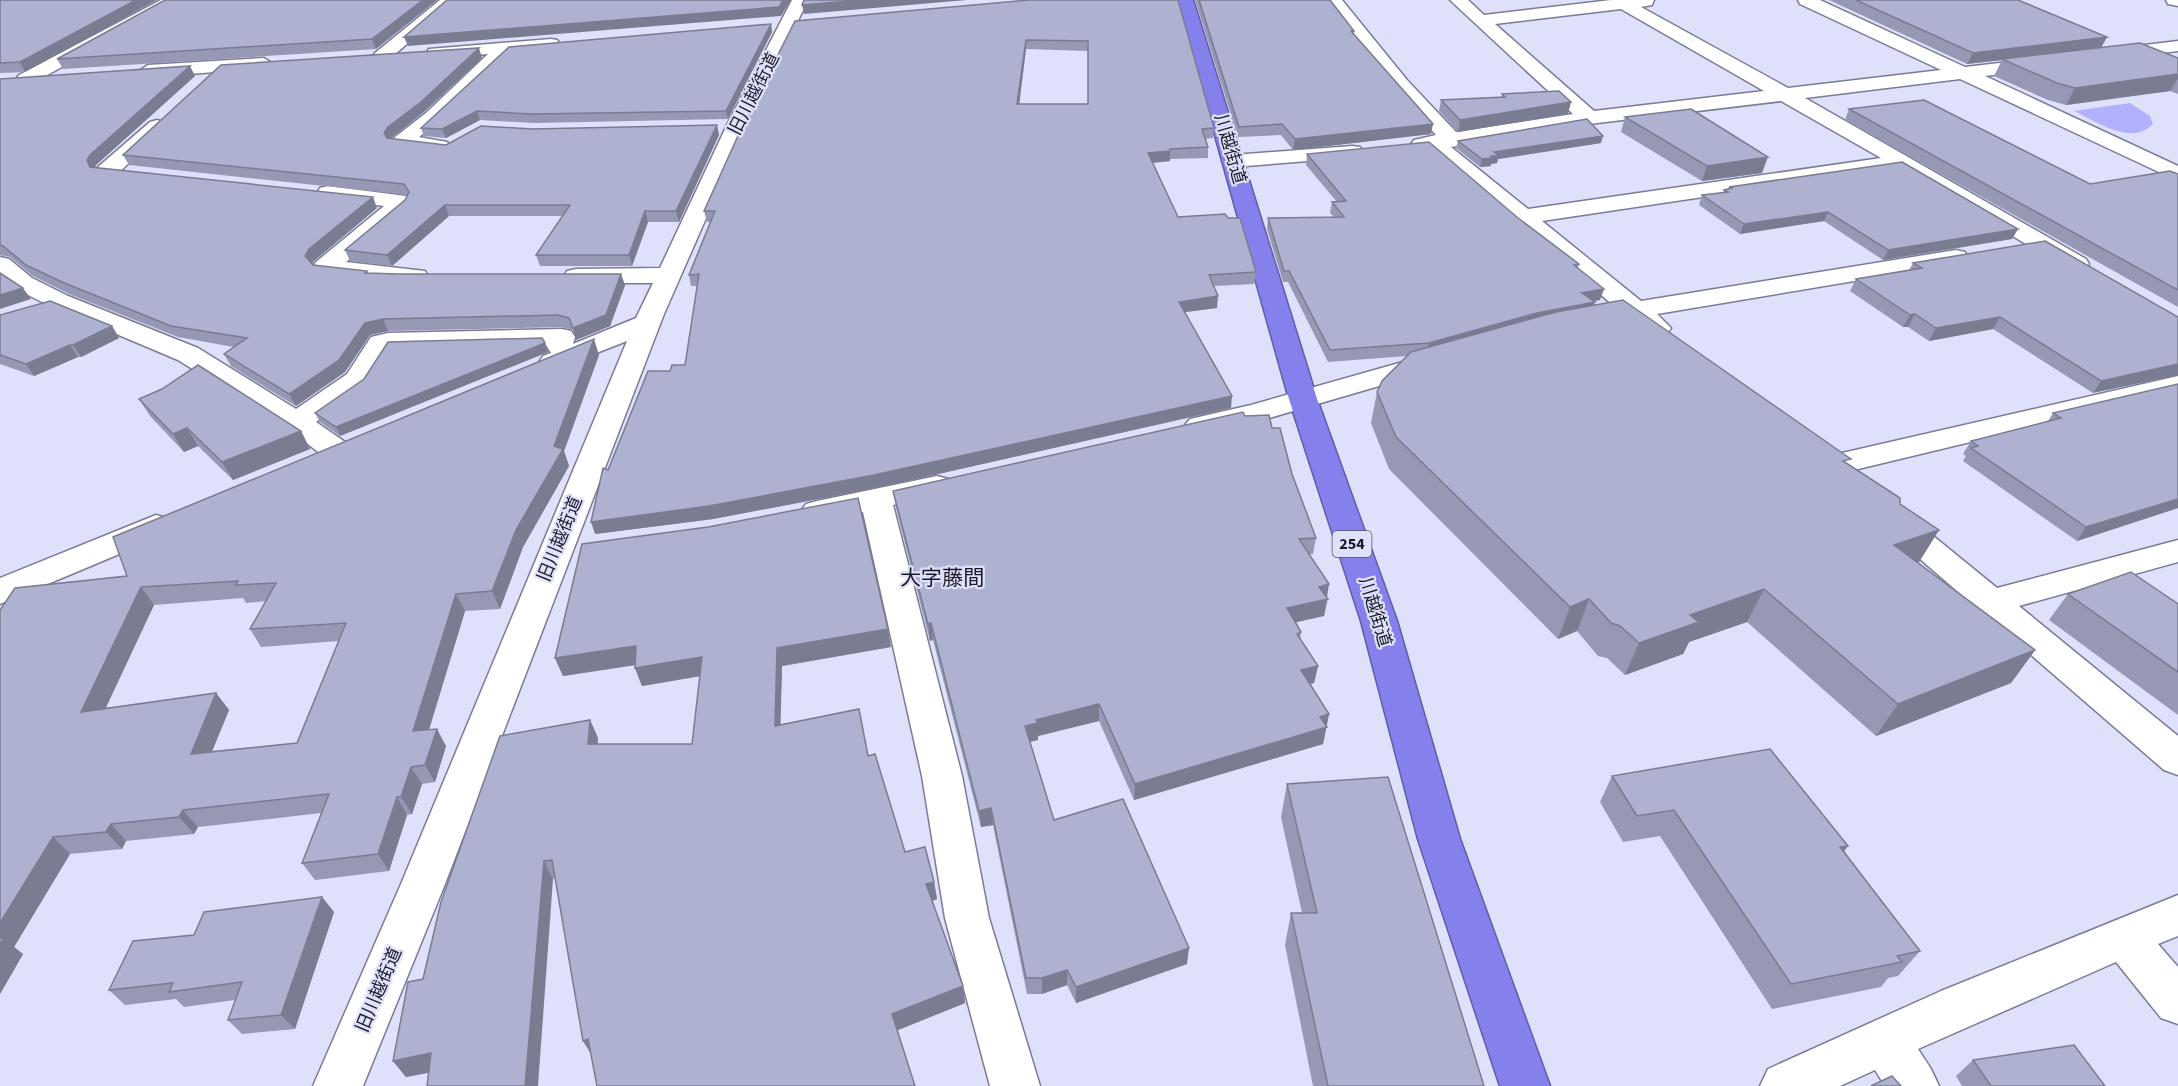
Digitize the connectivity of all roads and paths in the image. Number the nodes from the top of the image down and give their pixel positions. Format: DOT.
graph roads {
  1 [pos="174,0"];
  2 [pos="450,0"];
  3 [pos="800,0"];
  4 [pos="1185,0"];
  5 [pos="1333,0"];
  6 [pos="1458,0"];
  7 [pos="1660,0"];
  8 [pos="1806,0"];
  9 [pos="1624,4"];
  10 [pos="1483,20"];
  11 [pos="811,22"];
  12 [pos="780,25"];
  13 [pos="2100,39"];
  14 [pos="569,42"];
  15 [pos="2178,46"];
  16 [pos="505,48"];
  17 [pos="2133,52"];
  18 [pos="381,57"];
  19 [pos="357,58"];
  20 [pos="2087,58"];
  21 [pos="2064,61"];
  22 [pos="286,62"];
  23 [pos="2169,66"];
  24 [pos="219,67"];
  25 [pos="128,72"];
  26 [pos="1965,74"];
  27 [pos="71,76"];
  28 [pos="195,89"];
  29 [pos="1784,95"];
  30 [pos="172,111"];
  31 [pos="1589,118"];
  32 [pos="462,140"];
  33 [pos="1443,142"];
  34 [pos="1400,147"];
  35 [pos="1367,150"];
  36 [pos="1233,161"];
  37 [pos="1902,161"];
  38 [pos="2178,174"];
  39 [pos="140,175"];
  40 [pos="308,191"];
  41 [pos="1524,217"];
  42 [pos="2040,244"];
  43 [pos="0,264"];
  44 [pos="668,275"];
  45 [pos="438,276"];
  46 [pos="555,277"];
  47 [pos="2099,277"];
  48 [pos="59,301"];
  49 [pos="30,310"];
  50 [pos="1628,315"];
  51 [pos="647,323"];
  52 [pos="1676,343"];
  53 [pos="570,355"];
  54 [pos="1453,356"];
  55 [pos="526,374"];
  56 [pos="2178,384"];
  57 [pos="1303,399"];
  58 [pos="297,422"];
  59 [pos="1171,432"];
  60 [pos="305,465"];
  61 [pos="966,479"];
  62 [pos="876,500"];
  63 [pos="185,514"];
  64 [pos="794,516"];
  65 [pos="588,549"];
  66 [pos="2178,551"];
  67 [pos="554,553"];
  68 [pos="0,592"];
  69 [pos="1993,601"];
  70 [pos="2178,759"];
  71 [pos="2178,915"];
  72 [pos="2125,939"];
  73 [pos="2178,1002"];
  74 [pos="1884,1043"];
  75 [pos="338,1086"];
  76 [pos="1015,1086"];
  77 [pos="1525,1086"];
  78 [pos="1785,1086"];
  79 [pos="1914,1086"];
  1 -- 27 [label="street"];
  2 -- 18 [label="street"];
  3 -- 12 [label="street, 旧川越街道"];
  4 -- 36 [label="highway, 川越街道 / 254"];
  5 -- 33 [label="street"];
  6 -- 10 [label="street"];
  7 -- 9 [label="street"];
  8 -- 26 [label="street"];
  9 -- 10 [label="street"];
  9 -- 29 [label="street"];
  10 -- 31 [label="street"];
  11 -- 12 [label="street"];
  12 -- 44 [label="street, 旧川越街道"];
  13 -- 17 [label="street"];
  14 -- 16 [label="street"];
  15 -- 17 [label="street"];
  16 -- 18 [label="street"];
  16 -- 32 [label="street"];
  17 -- 20 [label="street"];
  17 -- 23 [label="street"];
  18 -- 19 [label="street"];
  21 -- 26 [label="street"];
  22 -- 24 [label="street"];
  24 -- 25 [label="street"];
  24 -- 28 [label="street"];
  26 -- 29 [label="street"];
  26 -- 38 [label="street"];
  29 -- 31 [label="street"];
  29 -- 37 [label="street"];
  30 -- 39 [label="street"];
  31 -- 33 [label="street"];
  33 -- 34 [label="street"];
  33 -- 41 [label="street"];
  35 -- 36 [label="street"];
  36 -- 57 [label="highway, 川越街道 / 254"];
  37 -- 41 [label="street"];
  37 -- 42 [label="street"];
  40 -- 45 [label="street"];
  41 -- 50 [label="street"];
  42 -- 47 [label="street"];
  42 -- 50 [label="street"];
  43 -- 48 [label="street"];
  44 -- 46 [label="street"];
  44 -- 51 [label="street, 旧川越街道"];
  48 -- 49 [label="street"];
  48 -- 58 [label="street"];
  50 -- 52 [label="street"];
  51 -- 53 [label="street"];
  51 -- 67 [label="street, 旧川越街道"];
  53 -- 55 [label="street"];
  53 -- 58 [label="street"];
  54 -- 57 [label="street"];
  56 -- 69 [label="street"];
  57 -- 59 [label="street"];
  57 -- 77 [label="highway, 川越街道 / 254"];
  58 -- 60 [label="street"];
  61 -- 62 [label="street"];
  62 -- 64 [label="street"];
  62 -- 76 [label="street"];
  63 -- 68 [label="street"];
  65 -- 67 [label="street"];
  66 -- 69 [label="street"];
  67 -- 75 [label="street, 旧川越街道"];
  69 -- 70 [label="street"];
  71 -- 72 [label="street"];
  72 -- 73 [label="street"];
  72 -- 74 [label="street"];
  74 -- 78 [label="street"];
  74 -- 79 [label="street"];
}
